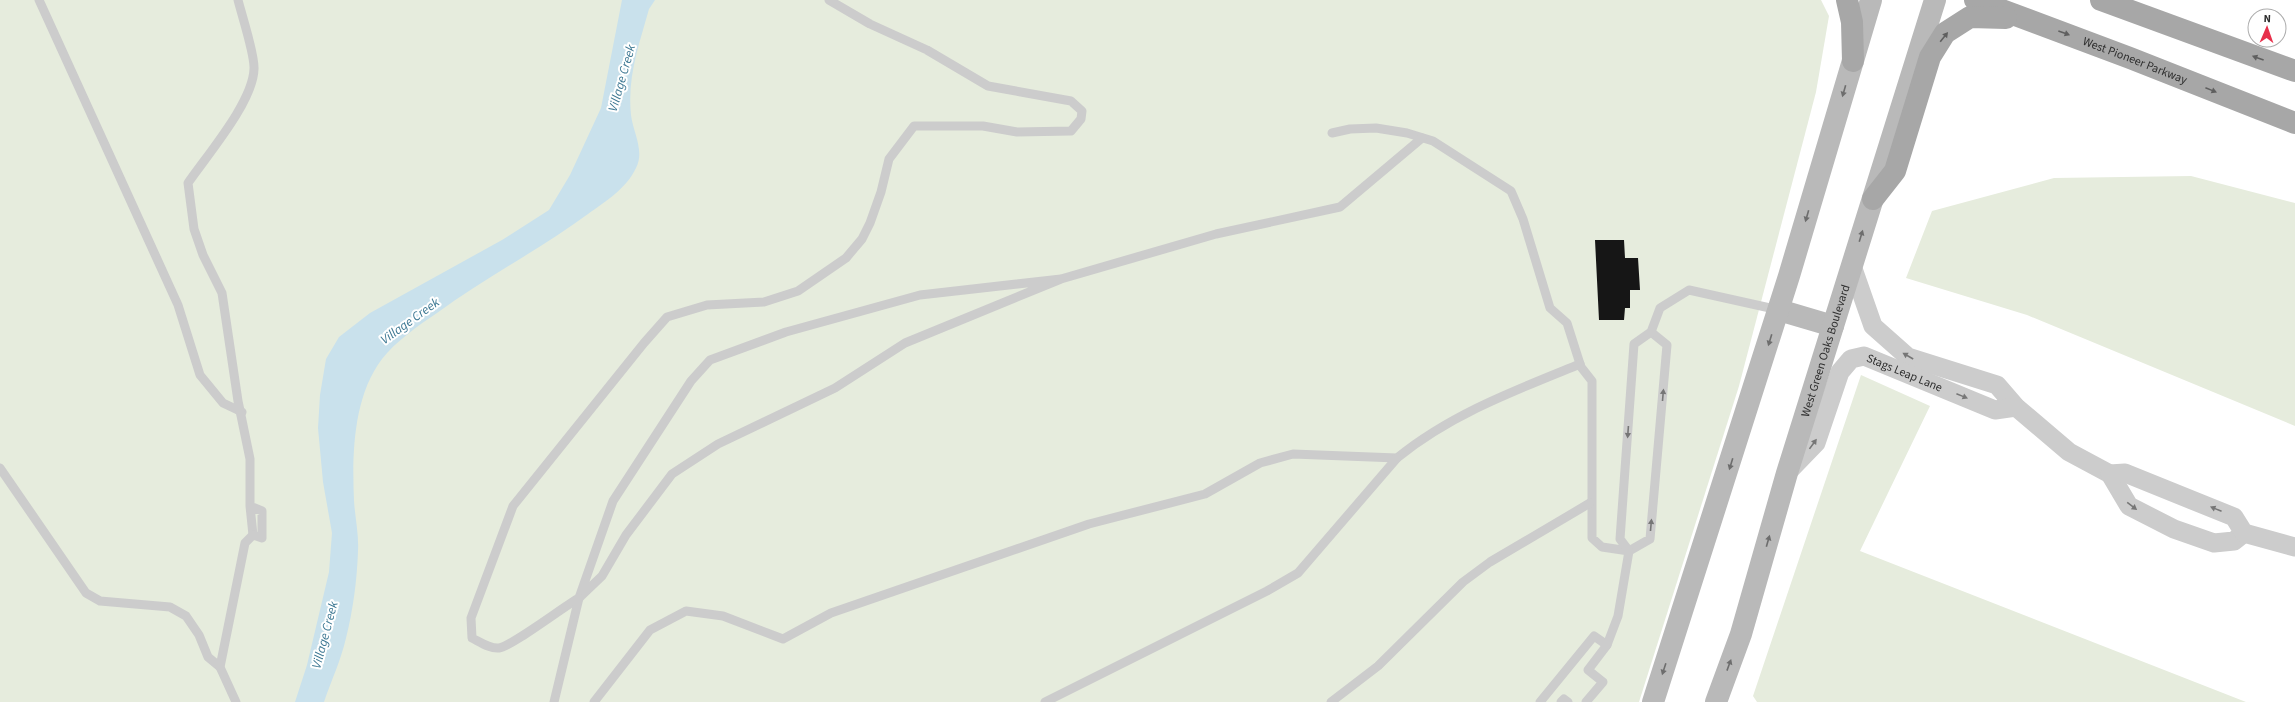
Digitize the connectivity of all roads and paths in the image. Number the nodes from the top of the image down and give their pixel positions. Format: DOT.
graph roads {
  1 [pos="39,0"];
  2 [pos="238,0"];
  3 [pos="829,0"];
  4 [pos="1847,0"];
  5 [pos="1871,0"];
  6 [pos="1935,0"];
  7 [pos="1975,0"];
  8 [pos="2108,1"];
  9 [pos="2035,22"];
  10 [pos="1853,61"];
  11 [pos="2295,71"];
  12 [pos="2246,104"];
  13 [pos="2295,123"];
  14 [pos="2295,133"];
  15 [pos="1332,134"];
  16 [pos="1422,138"];
  17 [pos="1873,199"];
  18 [pos="1852,266"];
  19 [pos="1060,279"];
  20 [pos="1779,310"];
  21 [pos="1833,326"];
  22 [pos="1651,332"];
  23 [pos="1580,364"];
  24 [pos="1936,376"];
  25 [pos="242,412"];
  26 [pos="1397,458"];
  27 [pos="0,468"];
  28 [pos="1788,473"];
  29 [pos="2110,474"];
  30 [pos="1590,503"];
  31 [pos="2244,533"];
  32 [pos="2295,547"];
  33 [pos="1629,551"];
  34 [pos="579,598"];
  35 [pos="1607,645"];
  36 [pos="220,667"];
  37 [pos="236,702"];
  38 [pos="554,702"];
  39 [pos="594,702"];
  40 [pos="1045,702"];
  41 [pos="1331,702"];
  42 [pos="1540,702"];
  43 [pos="1561,702"];
  44 [pos="1568,702"];
  45 [pos="1586,702"];
  46 [pos="1653,702"];
  47 [pos="1716,702"];
  1 -- 25 [label="lane"];
  2 -- 25 [label="lane"];
  3 -- 34 [label="lane"];
  4 -- 10 [label="main road"];
  5 -- 10 [label="main road"];
  6 -- 17 [label="main road, West Green Oaks Boulevard"];
  7 -- 9 [label="main road, West Pioneer Parkway"];
  11 -- 8 [label="main road, one-way"];
  9 -- 12 [label="main road, West Pioneer Parkway, one-way"];
  17 -- 9 [label="main road, one-way"];
  10 -- 20 [label="main road, one-way"];
  12 -- 13 [label="main road, West Pioneer Parkway"];
  12 -- 14 [label="street"];
  15 -- 16 [label="lane"];
  16 -- 19 [label="lane"];
  16 -- 23 [label="lane"];
  18 -- 17 [label="main road, West Green Oaks Boulevard, one-way"];
  18 -- 21 [label="main road, West Green Oaks Boulevard"];
  24 -- 18 [label="street, Stags Leap Lane, one-way"];
  19 -- 34 [label="lane"];
  19 -- 34 [label="lane"];
  20 -- 21 [label="main road"];
  20 -- 22 [label="lane"];
  20 -- 46 [label="main road, one-way"];
  21 -- 28 [label="main road, West Green Oaks Boulevard"];
  22 -- 33 [label="lane, one-way"];
  33 -- 22 [label="lane, one-way"];
  23 -- 26 [label="lane"];
  23 -- 30 [label="lane"];
  28 -- 24 [label="street, Stags Leap Lane, one-way"];
  24 -- 29 [label="street, Stags Leap Lane"];
  25 -- 36 [label="lane"];
  26 -- 39 [label="lane"];
  26 -- 40 [label="lane"];
  27 -- 36 [label="lane"];
  47 -- 28 [label="main road, West Green Oaks Boulevard, one-way"];
  31 -- 29 [label="street, Stags Leap Lane, one-way"];
  29 -- 31 [label="street, one-way"];
  30 -- 33 [label="lane"];
  30 -- 41 [label="lane"];
  31 -- 32 [label="street"];
  33 -- 35 [label="lane"];
  34 -- 38 [label="lane"];
  35 -- 42 [label="lane"];
  35 -- 45 [label="lane"];
  36 -- 37 [label="lane"];
  43 -- 44 [label="lane"];
}
